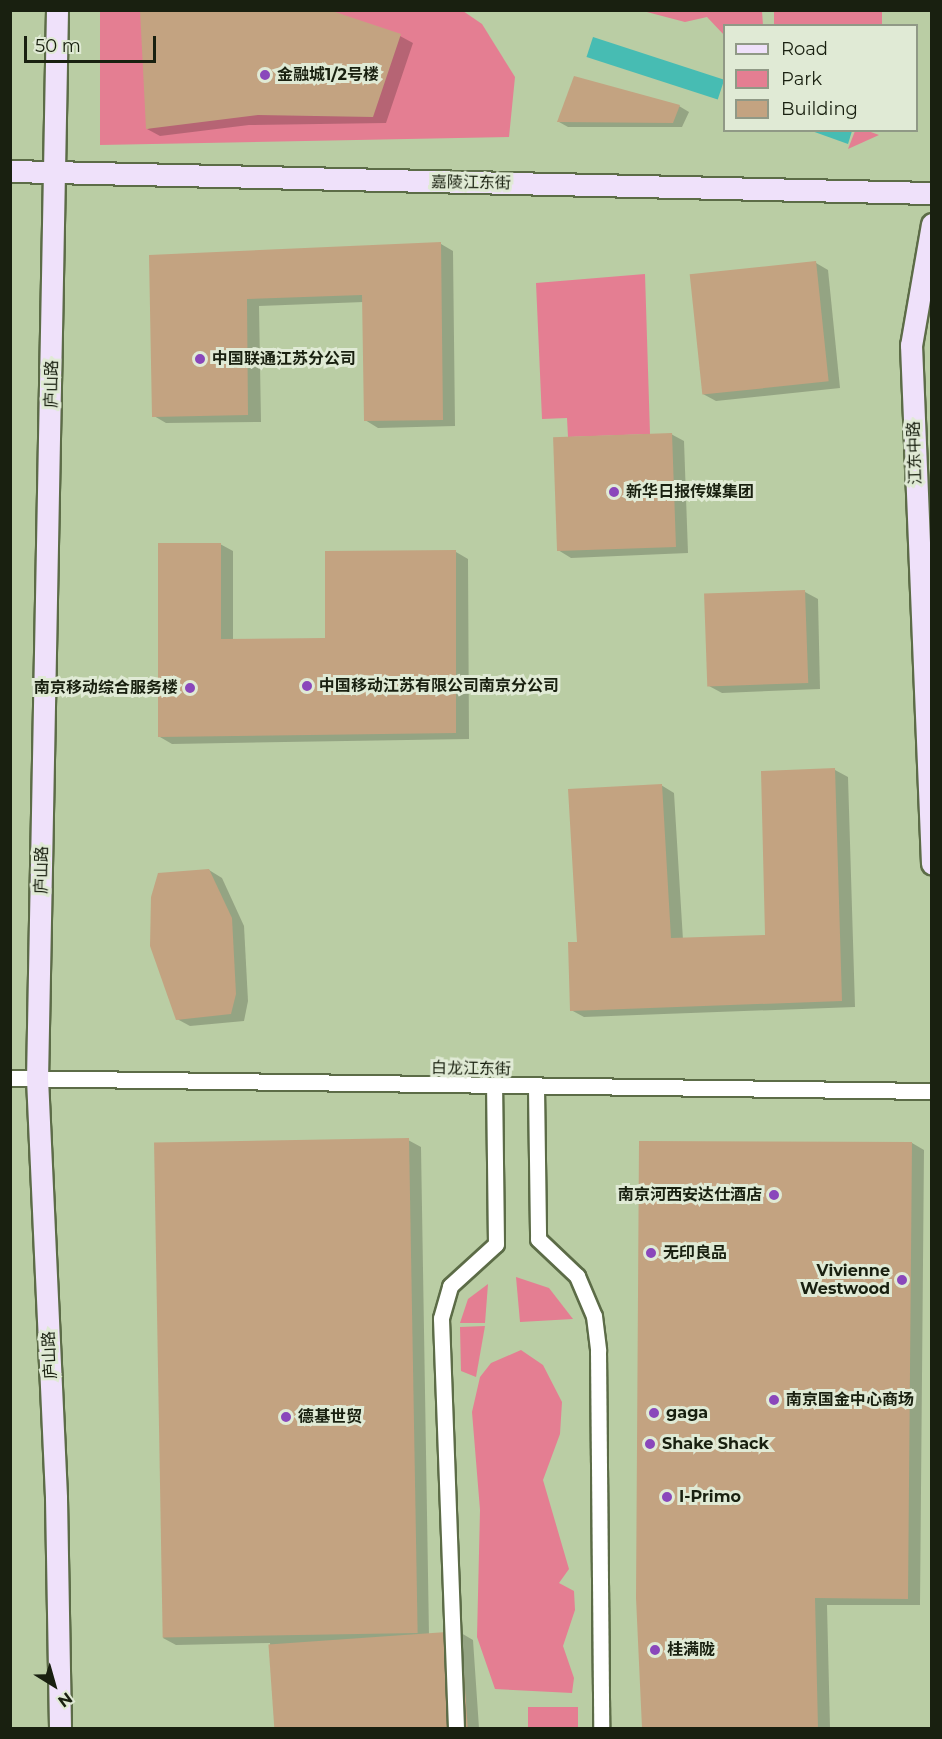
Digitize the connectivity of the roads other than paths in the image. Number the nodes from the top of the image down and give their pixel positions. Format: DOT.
graph roads {
  1 [pos="57,10"];
  2 [pos="10,171"];
  3 [pos="57,172"];
  4 [pos="932,193"];
  5 [pos="932,224"];
  6 [pos="932,864"];
  7 [pos="10,1078"];
  8 [pos="37,1078"];
  9 [pos="494,1088"];
  10 [pos="537,1089"];
  11 [pos="932,1091"];
  12 [pos="60,1728"];
  13 [pos="456,1728"];
  14 [pos="601,1728"];
  1 -- 3 [label="main road, 庐山路"];
  2 -- 3 [label="main road, 嘉陵江东街"];
  3 -- 4 [label="main road, 嘉陵江东街"];
  3 -- 8 [label="main road, 庐山路"];
  5 -- 6 [label="main road, 江东中路"];
  7 -- 8 [label="street, 白龙江东街"];
  8 -- 9 [label="street, 白龙江东街"];
  8 -- 12 [label="main road, 庐山路"];
  9 -- 10 [label="street, 白龙江东街"];
  9 -- 13 [label="street"];
  10 -- 11 [label="street, 白龙江东街"];
  10 -- 14 [label="street"];
}
